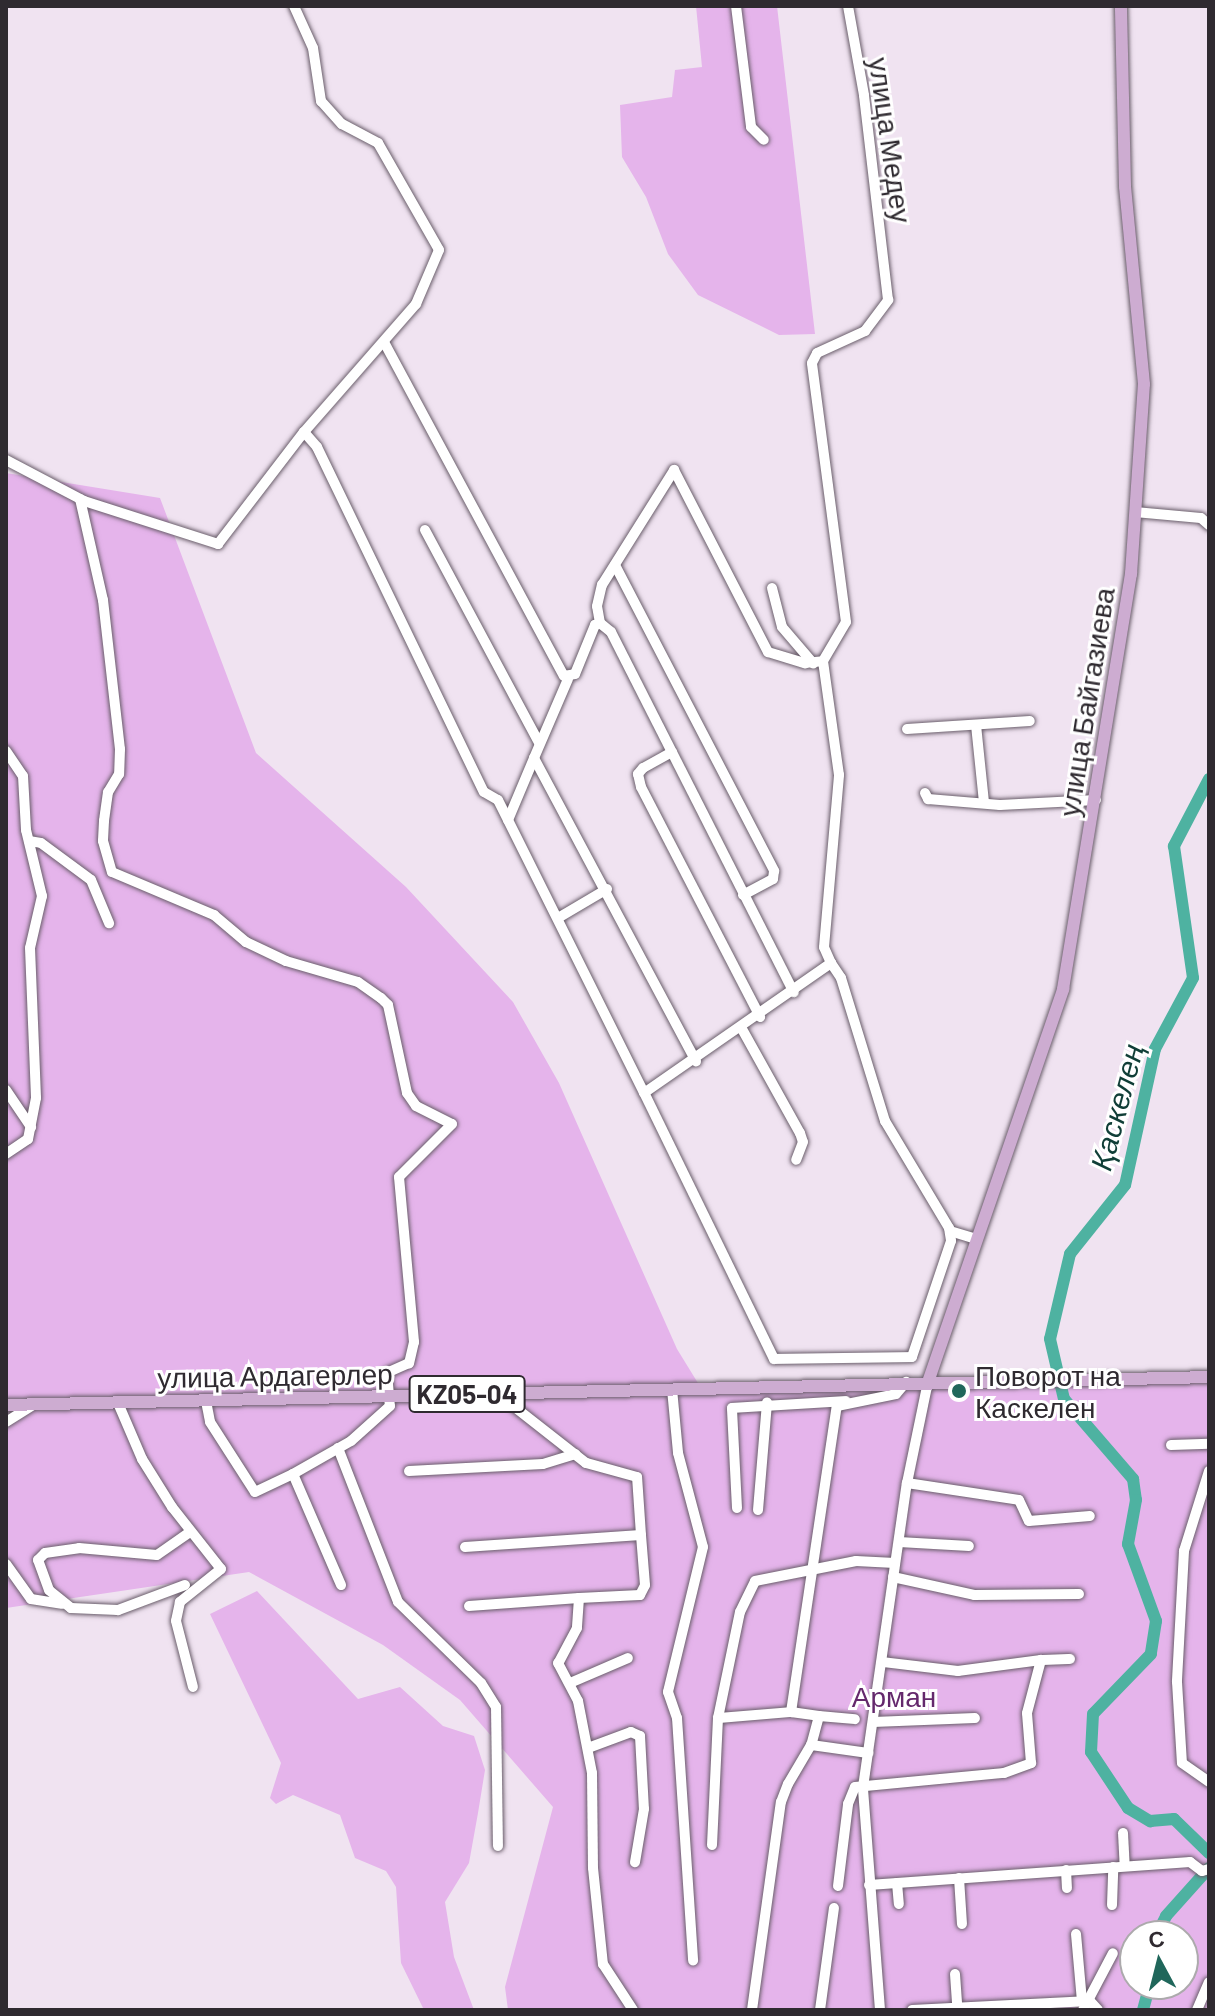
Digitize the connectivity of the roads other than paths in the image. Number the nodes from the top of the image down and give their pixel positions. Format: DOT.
graph roads {
  1 [pos="294,6"];
  2 [pos="736,6"];
  3 [pos="848,6"];
  4 [pos="1121,6"];
  5 [pos="764,140"];
  6 [pos="384,342"];
  7 [pos="304,432"];
  8 [pos="6,460"];
  9 [pos="80,499"];
  10 [pos="1135,512"];
  11 [pos="1209,525"];
  12 [pos="425,530"];
  13 [pos="615,565"];
  14 [pos="772,588"];
  15 [pos="600,623"];
  16 [pos="818,662"];
  17 [pos="568,679"];
  18 [pos="1030,721"];
  19 [pos="976,725"];
  20 [pos="907,729"];
  21 [pos="539,743"];
  22 [pos="6,751"];
  23 [pos="672,752"];
  24 [pos="534,758"];
  25 [pos="925,793"];
  26 [pos="1096,800"];
  27 [pos="984,803"];
  28 [pos="508,820"];
  29 [pos="29,841"];
  30 [pos="112,872"];
  31 [pos="88,878"];
  32 [pos="607,889"];
  33 [pos="743,895"];
  34 [pos="558,918"];
  35 [pos="109,923"];
  36 [pos="831,963"];
  37 [pos="794,992"];
  38 [pos="760,1017"];
  39 [pos="742,1029"];
  40 [pos="696,1061"];
  41 [pos="6,1090"];
  42 [pos="644,1093"];
  43 [pos="32,1128"];
  44 [pos="6,1154"];
  45 [pos="796,1160"];
  46 [pos="950,1231"];
  47 [pos="976,1239"];
  48 [pos="1209,1377"];
  49 [pos="906,1382"];
  50 [pos="928,1382"];
  51 [pos="672,1389"];
  52 [pos="498,1394"];
  53 [pos="391,1396"];
  54 [pos="206,1401"];
  55 [pos="846,1401"];
  56 [pos="767,1402"];
  57 [pos="118,1403"];
  58 [pos="6,1405"];
  59 [pos="33,1405"];
  60 [pos="6,1422"];
  61 [pos="1209,1444"];
  62 [pos="1171,1445"];
  63 [pos="338,1448"];
  64 [pos="576,1454"];
  65 [pos="409,1471"];
  66 [pos="1209,1471"];
  67 [pos="293,1474"];
  68 [pos="907,1483"];
  69 [pos="737,1508"];
  70 [pos="758,1510"];
  71 [pos="1090,1516"];
  72 [pos="190,1532"];
  73 [pos="641,1535"];
  74 [pos="899,1542"];
  75 [pos="969,1546"];
  76 [pos="465,1547"];
  77 [pos="895,1563"];
  78 [pos="6,1564"];
  79 [pos="814,1571"];
  80 [pos="893,1577"];
  81 [pos="755,1581"];
  82 [pos="185,1585"];
  83 [pos="341,1585"];
  84 [pos="743,1586"];
  85 [pos="1079,1594"];
  86 [pos="579,1598"];
  87 [pos="62,1604"];
  88 [pos="469,1606"];
  89 [pos="628,1658"];
  90 [pos="1070,1659"];
  91 [pos="1041,1660"];
  92 [pos="882,1662"];
  93 [pos="570,1683"];
  94 [pos="193,1687"];
  95 [pos="791,1712"];
  96 [pos="819,1716"];
  97 [pos="718,1718"];
  98 [pos="975,1718"];
  99 [pos="855,1719"];
  100 [pos="873,1722"];
  101 [pos="811,1745"];
  102 [pos="588,1748"];
  103 [pos="868,1753"];
  104 [pos="1206,1781"];
  105 [pos="863,1787"];
  106 [pos="1209,1791"];
  107 [pos="1123,1833"];
  108 [pos="712,1845"];
  109 [pos="498,1846"];
  110 [pos="635,1862"];
  111 [pos="1119,1867"];
  112 [pos="1209,1869"];
  113 [pos="1066,1870"];
  114 [pos="959,1878"];
  115 [pos="897,1883"];
  116 [pos="869,1885"];
  117 [pos="838,1886"];
  118 [pos="1067,1888"];
  119 [pos="899,1904"];
  120 [pos="1112,1905"];
  121 [pos="834,1908"];
  122 [pos="962,1924"];
  123 [pos="1076,1934"];
  124 [pos="1113,1953"];
  125 [pos="693,1960"];
  126 [pos="955,1974"];
  127 [pos="1209,1982"];
  128 [pos="1085,2004"];
  129 [pos="957,2005"];
  130 [pos="633,2010"];
  131 [pos="752,2010"];
  132 [pos="820,2010"];
  133 [pos="880,2010"];
  134 [pos="912,2010"];
  135 [pos="1098,2010"];
  136 [pos="1197,2010"];
  1 -- 6 [label="street"];
  2 -- 5 [label="street"];
  3 -- 16 [label="street, улица Медеу"];
  4 -- 10 [label="main road, улица Байгазиева"];
  6 -- 7 [label="street"];
  6 -- 17 [label="street"];
  7 -- 9 [label="street"];
  7 -- 28 [label="street"];
  8 -- 9 [label="street"];
  9 -- 30 [label="street"];
  10 -- 11 [label="street"];
  10 -- 26 [label="main road, улица Байгазиева"];
  12 -- 21 [label="street"];
  13 -- 15 [label="street"];
  13 -- 16 [label="street"];
  13 -- 33 [label="street"];
  14 -- 16 [label="street"];
  15 -- 17 [label="street"];
  15 -- 23 [label="street"];
  16 -- 36 [label="street"];
  17 -- 21 [label="street"];
  18 -- 19 [label="street"];
  19 -- 20 [label="street"];
  19 -- 27 [label="street"];
  21 -- 24 [label="street"];
  22 -- 29 [label="street"];
  23 -- 33 [label="street"];
  23 -- 38 [label="street"];
  24 -- 28 [label="street"];
  24 -- 32 [label="street"];
  25 -- 27 [label="street"];
  26 -- 27 [label="street"];
  26 -- 47 [label="main road, улица Байгазиева"];
  28 -- 34 [label="street"];
  29 -- 31 [label="street"];
  29 -- 43 [label="street"];
  30 -- 31 [label="street"];
  30 -- 53 [label="street"];
  31 -- 35 [label="street"];
  32 -- 34 [label="street"];
  32 -- 40 [label="street"];
  33 -- 37 [label="street"];
  34 -- 42 [label="street"];
  36 -- 37 [label="street"];
  36 -- 46 [label="street"];
  37 -- 38 [label="street"];
  38 -- 39 [label="street"];
  39 -- 40 [label="street"];
  39 -- 45 [label="street"];
  40 -- 42 [label="street"];
  41 -- 43 [label="street"];
  42 -- 46 [label="street"];
  43 -- 44 [label="street"];
  46 -- 47 [label="street"];
  47 -- 50 [label="main road, улица Байгазиева"];
  48 -- 50 [label="main road, KZ05-04"];
  49 -- 50 [label="main road, улица Ардагерлер / KZ05-04"];
  49 -- 51 [label="main road, улица Ардагерлер / KZ05-04"];
  49 -- 55 [label="street"];
  50 -- 68 [label="street"];
  51 -- 52 [label="main road, улица Ардагерлер / KZ05-04"];
  51 -- 125 [label="street"];
  52 -- 53 [label="main road, улица Ардагерлер / KZ05-04"];
  52 -- 64 [label="street"];
  53 -- 54 [label="main road, улица Ардагерлер / KZ05-04"];
  53 -- 63 [label="street"];
  54 -- 57 [label="main road, улица Ардагерлер / KZ05-04"];
  54 -- 67 [label="street"];
  55 -- 56 [label="street"];
  55 -- 79 [label="street"];
  56 -- 69 [label="street"];
  56 -- 70 [label="street"];
  57 -- 59 [label="main road, улица Ардагерлер / KZ05-04"];
  57 -- 72 [label="street"];
  58 -- 59 [label="main road, улица Ардагерлер / KZ05-04"];
  59 -- 60 [label="street"];
  61 -- 62 [label="street"];
  63 -- 67 [label="street"];
  63 -- 109 [label="street"];
  64 -- 65 [label="street"];
  64 -- 73 [label="street"];
  66 -- 104 [label="street"];
  67 -- 83 [label="street"];
  68 -- 71 [label="street"];
  68 -- 74 [label="street"];
  72 -- 87 [label="street"];
  72 -- 94 [label="street"];
  73 -- 76 [label="street"];
  73 -- 86 [label="street"];
  74 -- 75 [label="street"];
  74 -- 77 [label="street"];
  77 -- 79 [label="street"];
  77 -- 80 [label="street"];
  78 -- 87 [label="street"];
  79 -- 81 [label="street"];
  79 -- 95 [label="street"];
  80 -- 85 [label="street"];
  80 -- 92 [label="street"];
  81 -- 84 [label="street"];
  81 -- 97 [label="street"];
  82 -- 87 [label="street"];
  86 -- 88 [label="street"];
  86 -- 93 [label="street"];
  89 -- 93 [label="street"];
  90 -- 91 [label="street"];
  91 -- 92 [label="street"];
  91 -- 105 [label="street"];
  92 -- 100 [label="street"];
  93 -- 102 [label="street"];
  95 -- 96 [label="street"];
  95 -- 97 [label="street"];
  96 -- 99 [label="street"];
  96 -- 101 [label="street"];
  97 -- 108 [label="street"];
  98 -- 100 [label="street"];
  100 -- 103 [label="street"];
  101 -- 103 [label="street"];
  101 -- 131 [label="street"];
  102 -- 110 [label="street"];
  102 -- 130 [label="street"];
  103 -- 105 [label="street"];
  104 -- 106 [label="street"];
  105 -- 116 [label="street"];
  105 -- 117 [label="street"];
  107 -- 111 [label="street"];
  111 -- 112 [label="street"];
  111 -- 113 [label="street"];
  111 -- 120 [label="street"];
  113 -- 114 [label="street"];
  113 -- 118 [label="street"];
  114 -- 115 [label="street"];
  114 -- 122 [label="street"];
  115 -- 116 [label="street"];
  115 -- 119 [label="street"];
  116 -- 133 [label="street"];
  121 -- 132 [label="street"];
  123 -- 128 [label="street"];
  124 -- 128 [label="street"];
  126 -- 129 [label="street"];
  127 -- 136 [label="street"];
  128 -- 129 [label="street"];
  128 -- 135 [label="street"];
  129 -- 134 [label="street"];
}
